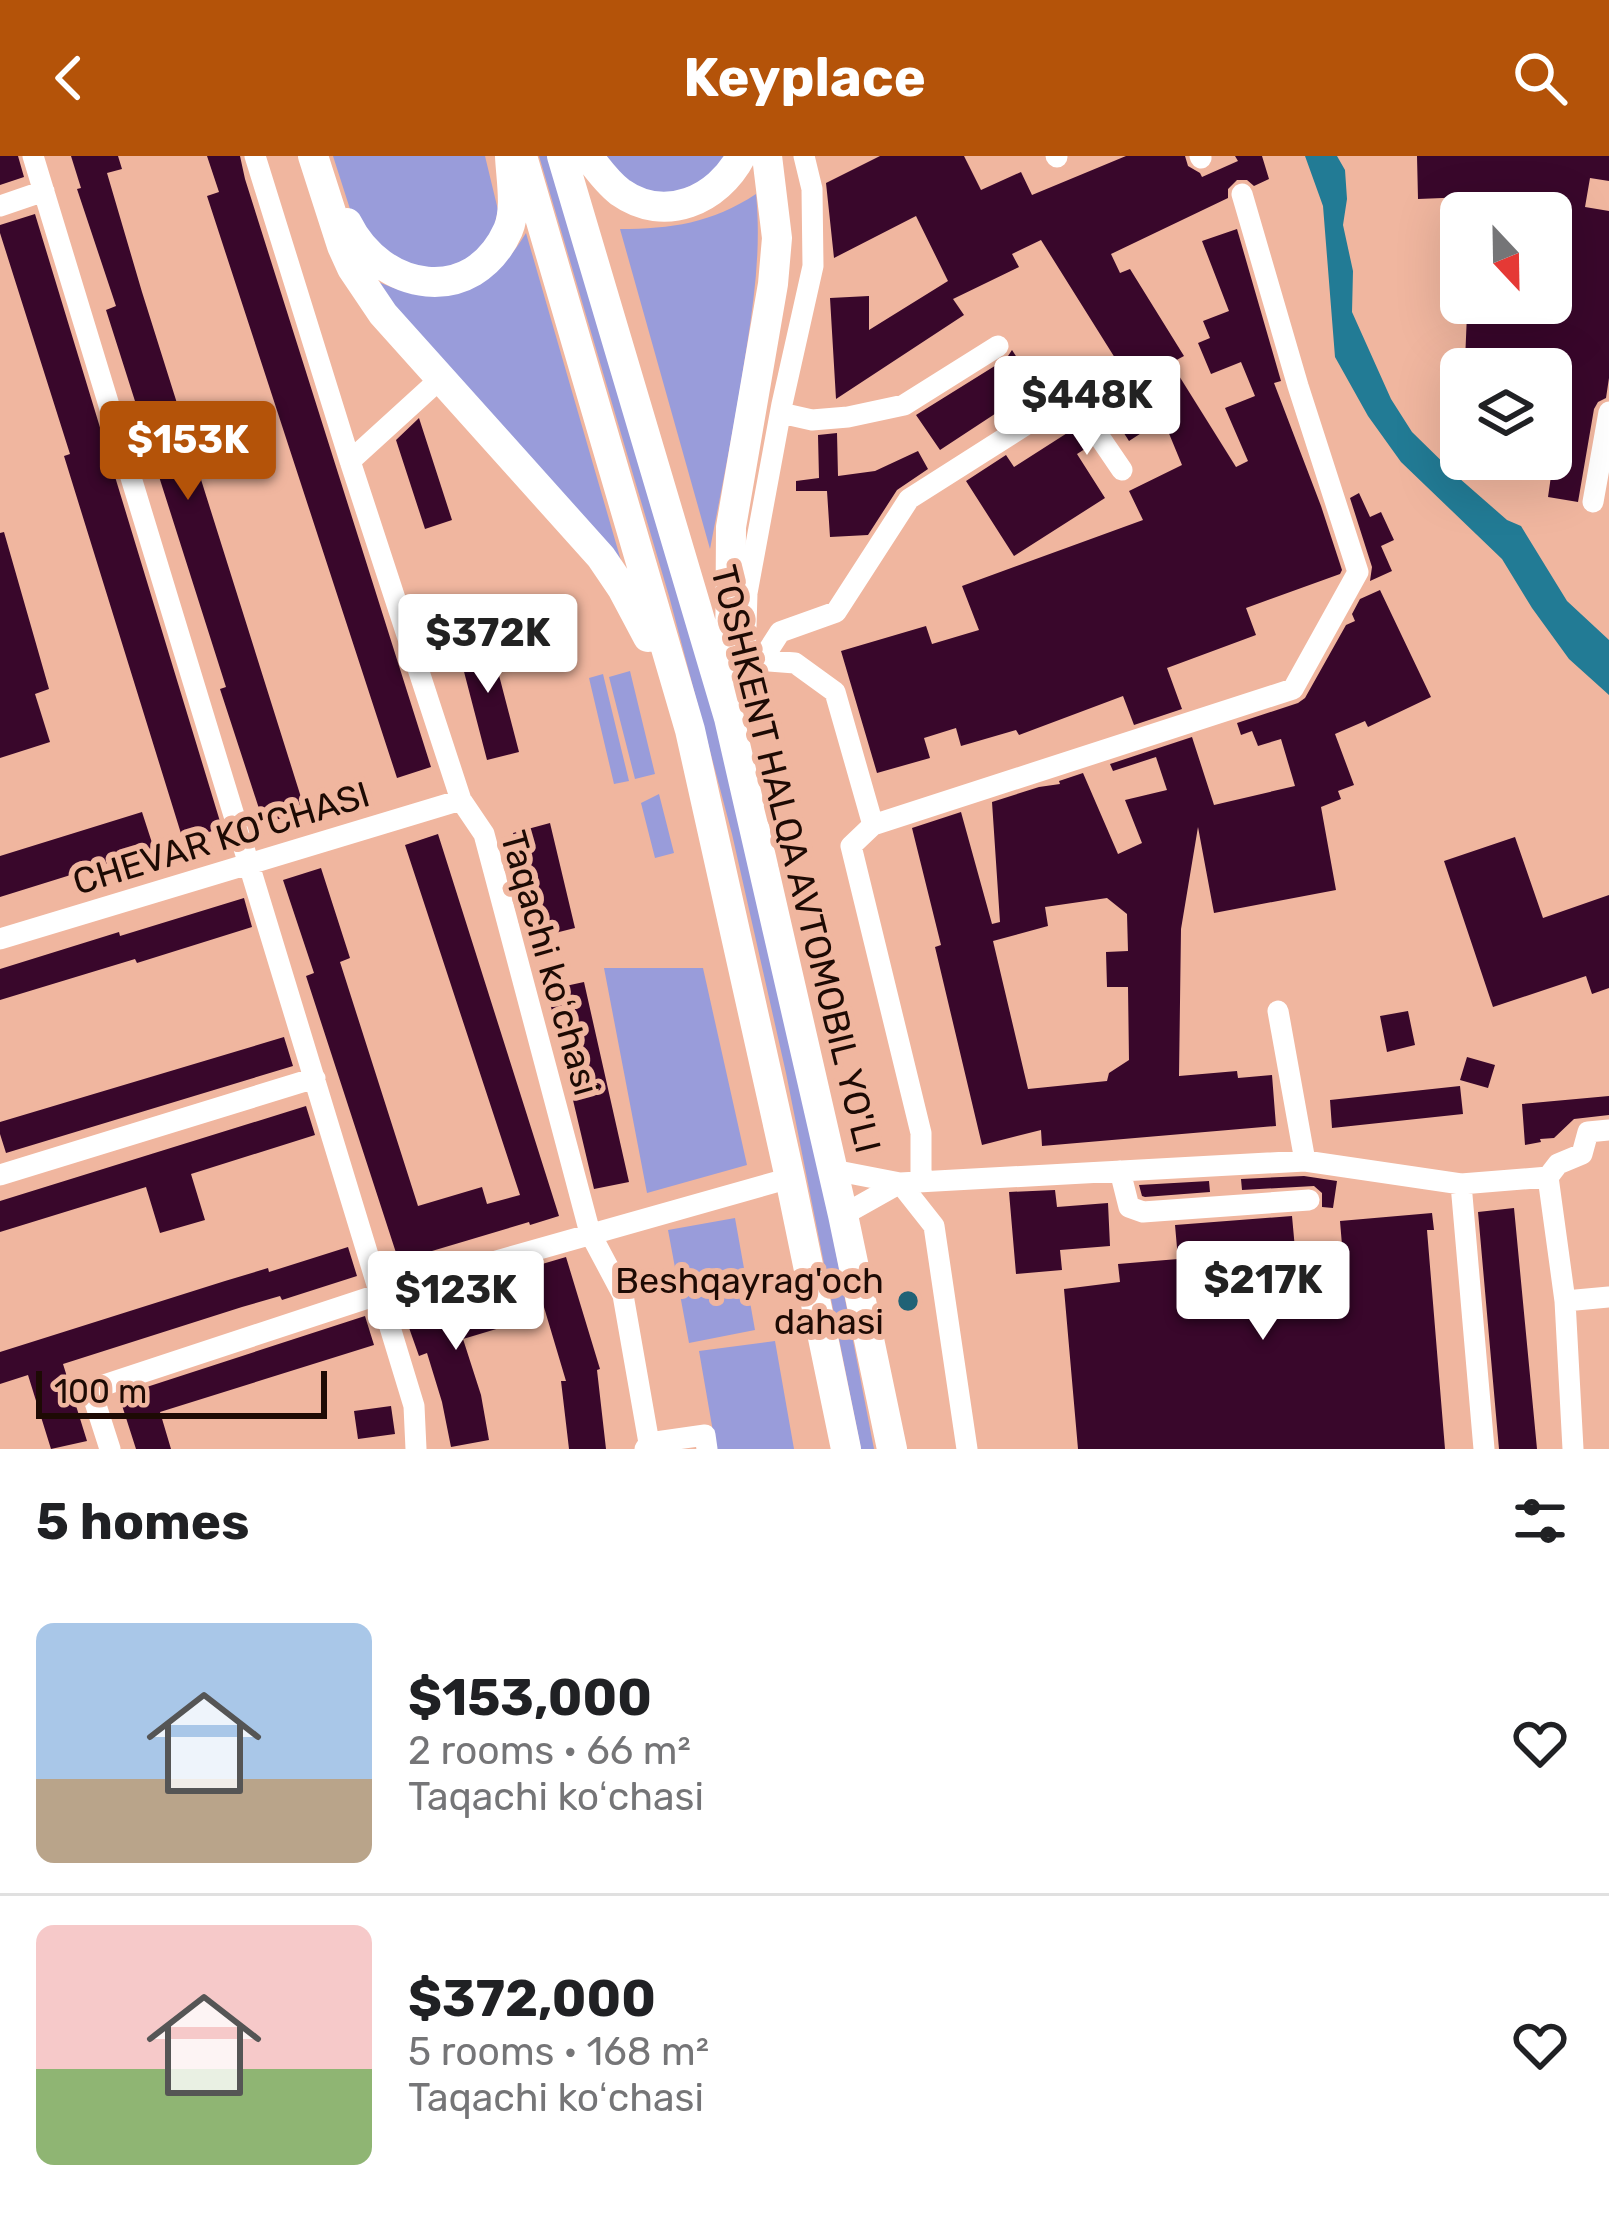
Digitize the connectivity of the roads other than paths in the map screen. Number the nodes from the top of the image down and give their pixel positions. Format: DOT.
graph roads {
  1 [pos="33,156"];
  2 [pos="255,156"];
  3 [pos="314,156"];
  4 [pos="323,156"];
  5 [pos="510,156"];
  6 [pos="522,156"];
  7 [pos="562,156"];
  8 [pos="588,156"];
  9 [pos="759,157"];
  10 [pos="804,158"];
  11 [pos="44,190"];
  12 [pos="1242,194"];
  13 [pos="0,206"];
  14 [pos="998,346"];
  15 [pos="440,379"];
  16 [pos="772,404"];
  17 [pos="1609,412"];
  18 [pos="350,461"];
  19 [pos="1122,470"];
  20 [pos="1593,502"];
  21 [pos="746,660"];
  22 [pos="729,718"];
  23 [pos="690,730"];
  24 [pos="461,800"];
  25 [pos="873,824"];
  26 [pos="249,864"];
  27 [pos="0,939"];
  28 [pos="1278,1011"];
  29 [pos="315,1078"];
  30 [pos="1609,1130"];
  31 [pos="1305,1161"];
  32 [pos="833,1170"];
  33 [pos="1120,1171"];
  34 [pos="0,1175"];
  35 [pos="1548,1177"];
  36 [pos="790,1178"];
  37 [pos="911,1182"];
  38 [pos="1461,1184"];
  39 [pos="1309,1200"];
  40 [pos="843,1215"];
  41 [pos="590,1233"];
  42 [pos="380,1294"];
  43 [pos="1609,1297"];
  44 [pos="1565,1301"];
  45 [pos="647,1446"];
  46 [pos="110,1449"];
  47 [pos="416,1449"];
  48 [pos="707,1449"];
  49 [pos="847,1449"];
  50 [pos="892,1449"];
  51 [pos="967,1449"];
  52 [pos="1484,1449"];
  53 [pos="1573,1449"];
  1 -- 11 [label="street"];
  2 -- 18 [label="street, Taqachi koʻchasi"];
  3 -- 15 [label="highway"];
  4 -- 5 [label="highway"];
  6 -- 23 [label="highway, TOSHKENT HALQA AVTOMOBIL YO'LI"];
  7 -- 22 [label="highway, TOSHKENT HALQA AVTOMOBIL YO'LI"];
  8 -- 9 [label="highway"];
  9 -- 10 [label="street"];
  9 -- 16 [label="highway"];
  10 -- 16 [label="street"];
  11 -- 13 [label="street"];
  11 -- 26 [label="street"];
  12 -- 25 [label="street"];
  14 -- 16 [label="street"];
  15 -- 18 [label="street"];
  15 -- 23 [label="highway"];
  16 -- 21 [label="highway"];
  17 -- 20 [label="street"];
  18 -- 24 [label="street, Taqachi koʻchasi"];
  19 -- 21 [label="street"];
  21 -- 22 [label="highway"];
  21 -- 25 [label="street"];
  22 -- 32 [label="highway, TOSHKENT HALQA AVTOMOBIL YO'LI"];
  23 -- 36 [label="highway, TOSHKENT HALQA AVTOMOBIL YO'LI"];
  24 -- 26 [label="street, CHEVAR KO'CHASI"];
  24 -- 41 [label="street, Taqachi koʻchasi"];
  25 -- 37 [label="street"];
  26 -- 27 [label="street, CHEVAR KO'CHASI"];
  26 -- 29 [label="street"];
  28 -- 31 [label="street"];
  29 -- 34 [label="street"];
  29 -- 42 [label="street"];
  30 -- 35 [label="street"];
  31 -- 33 [label="street"];
  31 -- 38 [label="street"];
  32 -- 37 [label="street"];
  32 -- 40 [label="highway, TOSHKENT HALQA AVTOMOBIL YO'LI"];
  33 -- 37 [label="street"];
  33 -- 39 [label="street"];
  35 -- 38 [label="street"];
  35 -- 44 [label="street"];
  36 -- 41 [label="street"];
  36 -- 49 [label="highway, TOSHKENT HALQA AVTOMOBIL YO'LI"];
  37 -- 40 [label="street"];
  37 -- 51 [label="street"];
  38 -- 52 [label="street"];
  40 -- 50 [label="highway, TOSHKENT HALQA AVTOMOBIL YO'LI"];
  41 -- 42 [label="street"];
  41 -- 45 [label="street, Taqachi koʻchasi"];
  42 -- 46 [label="street"];
  42 -- 47 [label="street"];
  43 -- 44 [label="street"];
  44 -- 53 [label="street"];
  45 -- 48 [label="street"];
}
